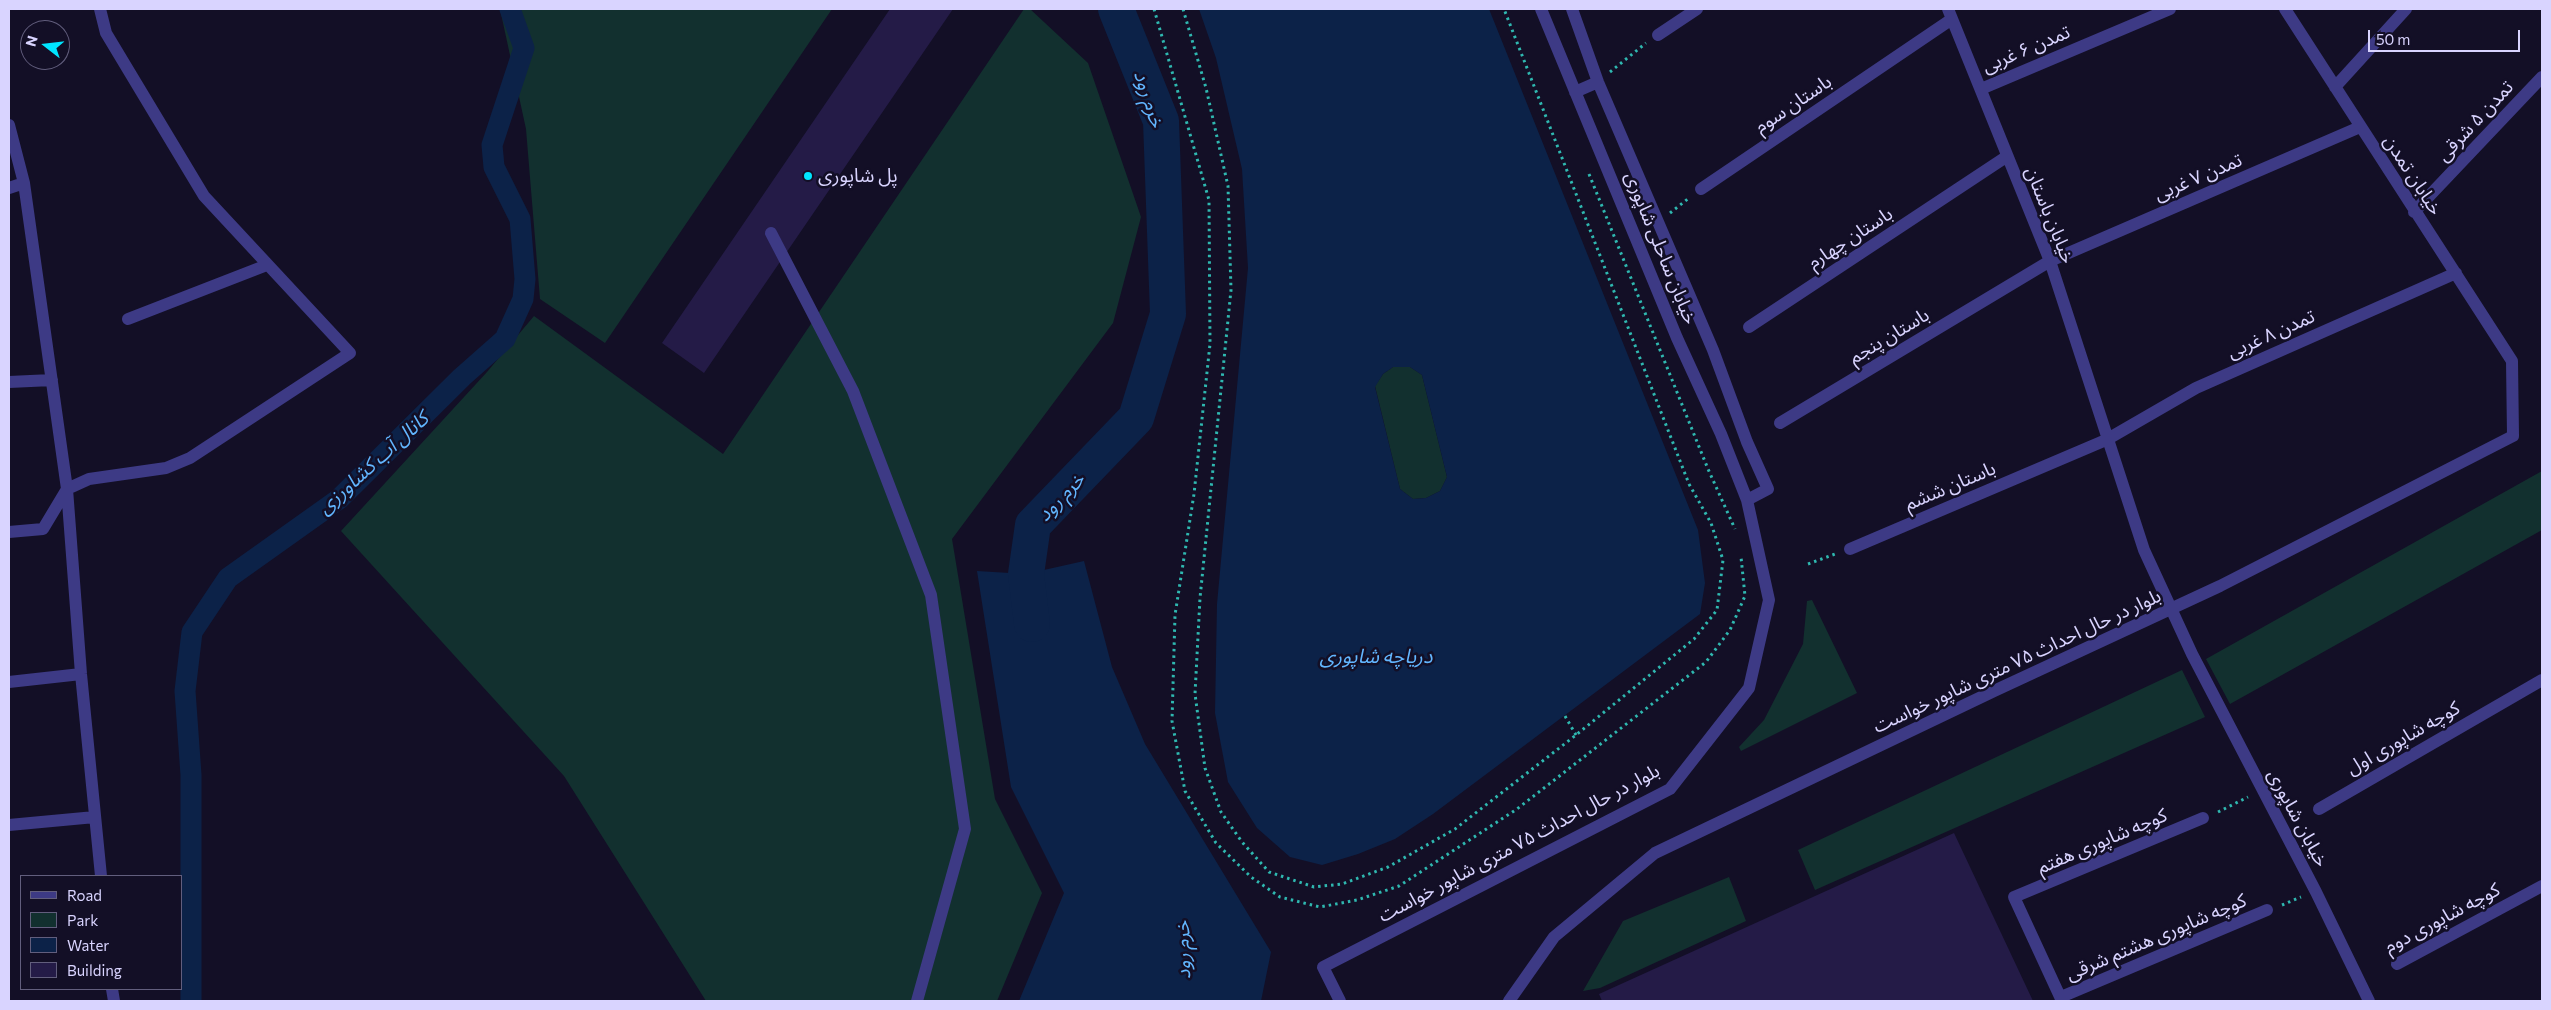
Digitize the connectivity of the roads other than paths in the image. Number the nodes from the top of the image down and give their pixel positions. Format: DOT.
graph roads {
  1 [pos="100,9"];
  2 [pos="1541,9"];
  3 [pos="1572,9"];
  4 [pos="1697,9"];
  5 [pos="2170,9"];
  6 [pos="2285,9"];
  7 [pos="2406,9"];
  8 [pos="1950,14"];
  9 [pos="1658,35"];
  10 [pos="2542,77"];
  11 [pos="1598,82"];
  12 [pos="2335,87"];
  13 [pos="1981,89"];
  14 [pos="1575,92"];
  15 [pos="9,125"];
  16 [pos="2360,128"];
  17 [pos="2006,157"];
  18 [pos="24,183"];
  19 [pos="9,188"];
  20 [pos="1701,189"];
  21 [pos="2414,212"];
  22 [pos="771,233"];
  23 [pos="2050,261"];
  24 [pos="267,264"];
  25 [pos="2456,273"];
  26 [pos="128,320"];
  27 [pos="1749,327"];
  28 [pos="2512,362"];
  29 [pos="52,380"];
  30 [pos="9,382"];
  31 [pos="1780,423"];
  32 [pos="2106,440"];
  33 [pos="66,489"];
  34 [pos="1747,500"];
  35 [pos="9,532"];
  36 [pos="1850,549"];
  37 [pos="2171,609"];
  38 [pos="81,674"];
  39 [pos="2542,680"];
  40 [pos="9,682"];
  41 [pos="2319,808"];
  42 [pos="95,817"];
  43 [pos="2204,818"];
  44 [pos="9,824"];
  45 [pos="101,875"];
  46 [pos="2542,886"];
  47 [pos="2267,910"];
  48 [pos="2397,964"];
  49 [pos="2062,999"];
  50 [pos="917,1001"];
  51 [pos="1340,1001"];
  52 [pos="1509,1001"];
  53 [pos="2369,1001"];
  1 -- 24 [label="street"];
  2 -- 14 [label="street, خیابان ساحلی شاپوری"];
  3 -- 11 [label="street, خیابان ساحلی شاپوری"];
  4 -- 9 [label="street"];
  5 -- 13 [label="street, تمدن ۶ غربی"];
  6 -- 12 [label="street, خیابان تمدن"];
  7 -- 12 [label="street"];
  8 -- 13 [label="street, خیابان باستان"];
  8 -- 20 [label="street, باستان سوم"];
  10 -- 21 [label="street, تمدن ۵ شرقی"];
  11 -- 14 [label="street"];
  11 -- 34 [label="street, خیابان ساحلی شاپوری"];
  12 -- 16 [label="street, خیابان تمدن"];
  13 -- 17 [label="street, خیابان باستان"];
  14 -- 34 [label="street, خیابان ساحلی شاپوری"];
  15 -- 18 [label="street"];
  16 -- 21 [label="street, خیابان تمدن"];
  16 -- 23 [label="street, تمدن ۷ غربی"];
  17 -- 23 [label="street, خیابان باستان"];
  17 -- 27 [label="street, باستان چهارم"];
  18 -- 19 [label="street"];
  18 -- 29 [label="street"];
  21 -- 25 [label="street, خیابان تمدن"];
  22 -- 50 [label="street"];
  23 -- 31 [label="street, باستان پنجم"];
  23 -- 32 [label="street, خیابان باستان"];
  24 -- 26 [label="street"];
  24 -- 33 [label="street"];
  25 -- 28 [label="street, خیابان تمدن"];
  25 -- 32 [label="street, تمدن ۸ غربی"];
  28 -- 37 [label="street, بلوار در حال احداث ۷۵ متری شاپور خواست"];
  29 -- 30 [label="street"];
  29 -- 33 [label="street"];
  32 -- 36 [label="street, باستان ششم"];
  32 -- 37 [label="street, خیابان باستان"];
  33 -- 35 [label="street"];
  33 -- 38 [label="street"];
  34 -- 51 [label="street, بلوار در حال احداث ۷۵ متری شاپور خواست"];
  37 -- 52 [label="street, بلوار در حال احداث ۷۵ متری شاپور خواست"];
  37 -- 53 [label="street, خیابان شاپوری"];
  38 -- 40 [label="street"];
  38 -- 42 [label="street"];
  39 -- 41 [label="street, کوچه شاپوری اول"];
  42 -- 44 [label="street"];
  42 -- 45 [label="street"];
  43 -- 49 [label="street, کوچه شاپوری هفتم"];
  46 -- 48 [label="street, کوچه شاپوری دوم"];
  47 -- 49 [label="street, کوچه شاپوری هشتم شرقی"];
}
